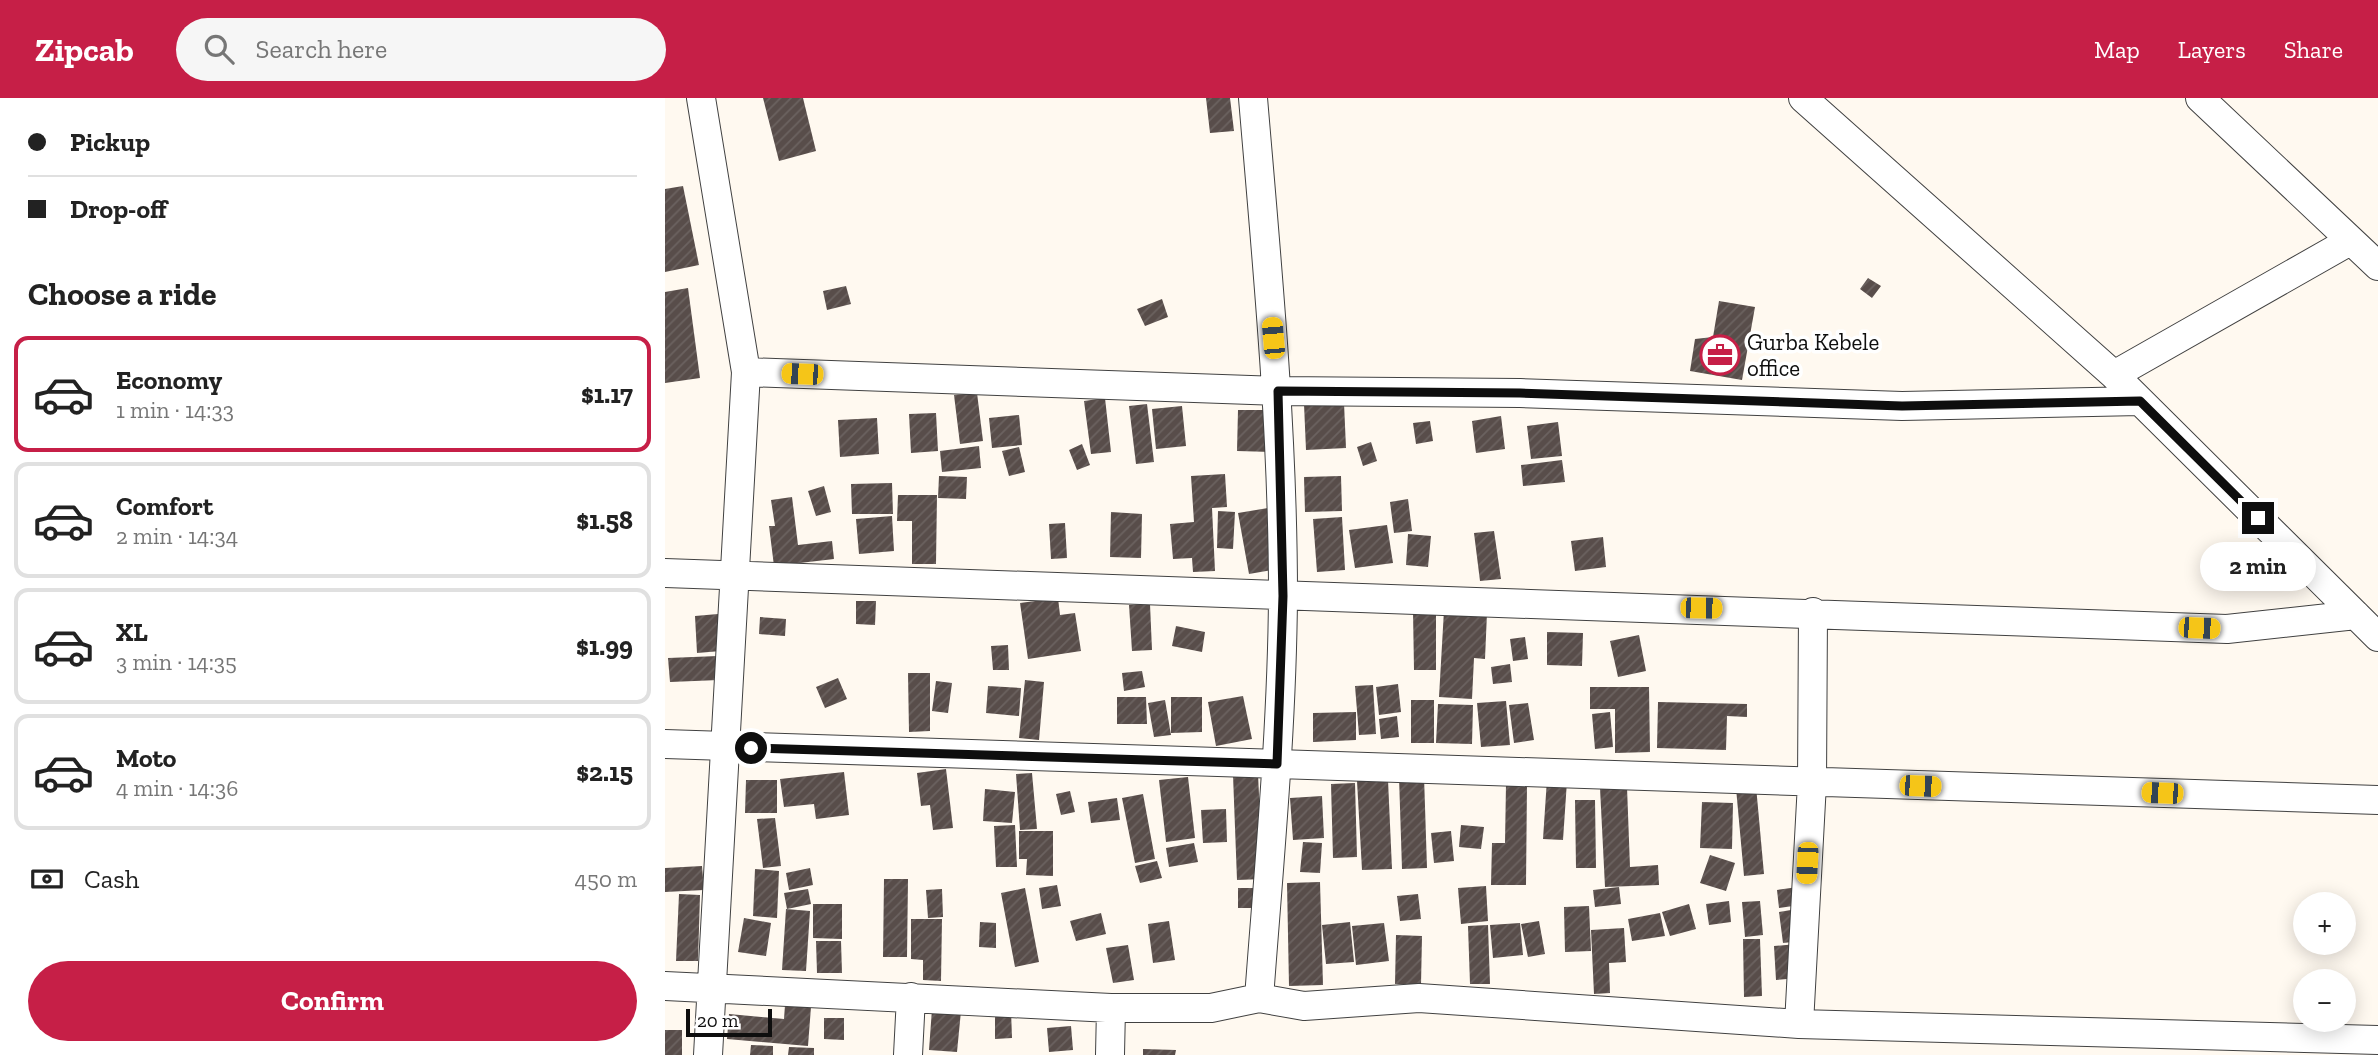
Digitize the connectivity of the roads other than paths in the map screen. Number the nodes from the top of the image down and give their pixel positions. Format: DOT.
graph roads {
  1 [pos="701,98"];
  2 [pos="1253,98"];
  3 [pos="1803,98"];
  4 [pos="2200,98"];
  5 [pos="2350,242"];
  6 [pos="2378,266"];
  7 [pos="746,372"];
  8 [pos="2114,376"];
  9 [pos="1278,391"];
  10 [pos="2140,401"];
  11 [pos="665,573"];
  12 [pos="734,576"];
  13 [pos="1283,596"];
  14 [pos="1813,612"];
  15 [pos="2356,615"];
  16 [pos="2378,637"];
  17 [pos="665,744"];
  18 [pos="723,747"];
  19 [pos="1277,764"];
  20 [pos="1812,783"];
  21 [pos="2378,800"];
  22 [pos="665,986"];
  23 [pos="713,987"];
  24 [pos="911,997"];
  25 [pos="1259,998"];
  26 [pos="1111,1008"];
  27 [pos="1799,1024"];
  28 [pos="2378,1040"];
  29 [pos="708,1055"];
  30 [pos="908,1055"];
  31 [pos="1110,1055"];
  1 -- 7 [label="street"];
  2 -- 9 [label="street"];
  3 -- 8 [label="street"];
  4 -- 5 [label="street"];
  5 -- 6 [label="street"];
  5 -- 8 [label="street"];
  7 -- 9 [label="street"];
  7 -- 12 [label="street"];
  8 -- 10 [label="street"];
  9 -- 10 [label="street"];
  9 -- 13 [label="street"];
  10 -- 15 [label="street"];
  11 -- 12 [label="street"];
  12 -- 13 [label="street"];
  12 -- 18 [label="street"];
  13 -- 14 [label="street"];
  13 -- 19 [label="street"];
  14 -- 15 [label="street"];
  14 -- 20 [label="street"];
  15 -- 16 [label="street"];
  17 -- 18 [label="street"];
  18 -- 19 [label="street"];
  18 -- 23 [label="street"];
  19 -- 20 [label="street"];
  19 -- 25 [label="street"];
  20 -- 21 [label="street"];
  20 -- 27 [label="street"];
  22 -- 23 [label="street"];
  23 -- 24 [label="street"];
  23 -- 29 [label="street"];
  24 -- 26 [label="street"];
  24 -- 30 [label="street"];
  25 -- 26 [label="street"];
  25 -- 27 [label="street"];
  26 -- 31 [label="street"];
  27 -- 28 [label="street"];
}
